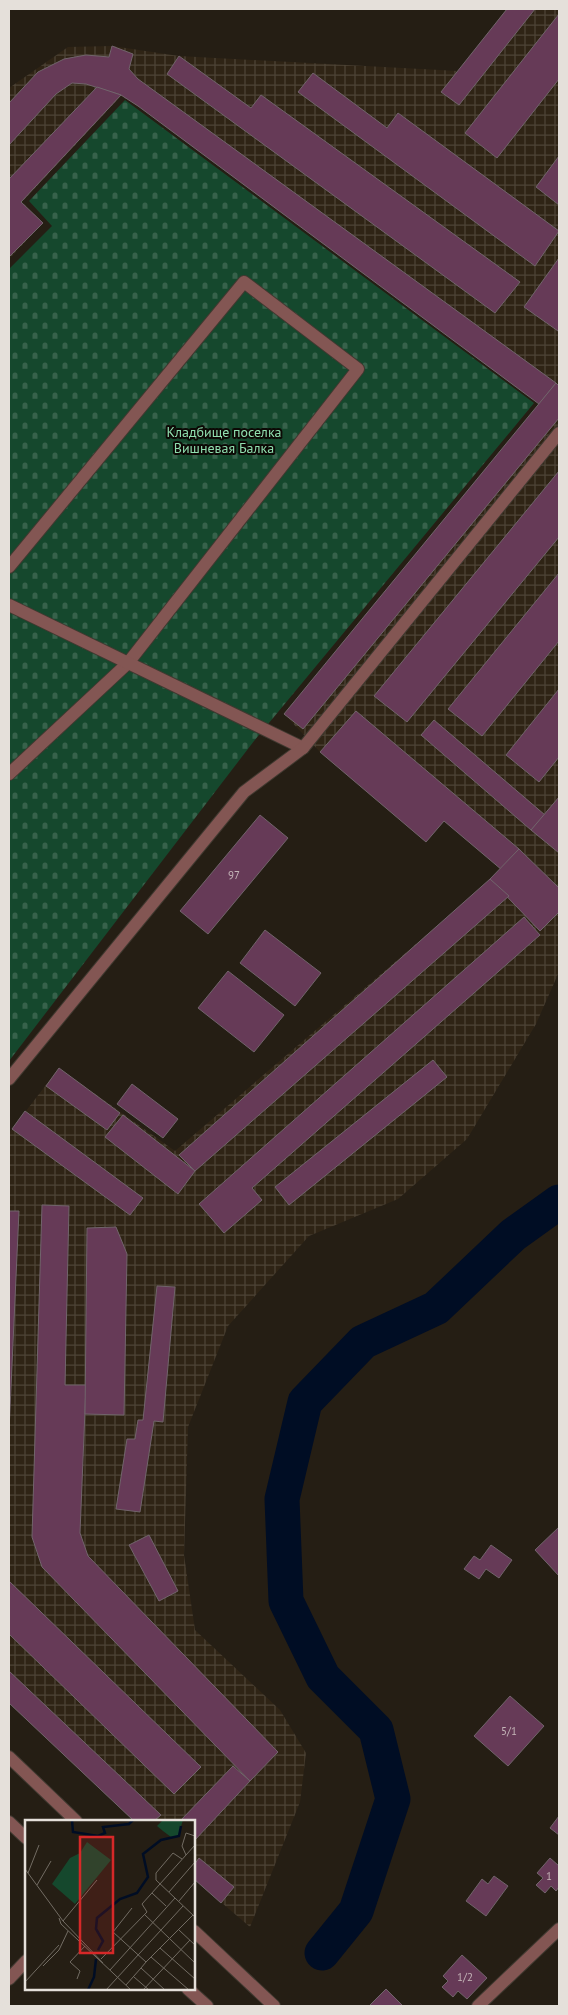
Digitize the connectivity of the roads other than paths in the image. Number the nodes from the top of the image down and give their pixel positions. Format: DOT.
graph roads {
  1 [pos="559,433"];
  2 [pos="9,567"];
  3 [pos="9,605"];
  4 [pos="128,663"];
  5 [pos="303,748"];
  6 [pos="9,774"];
  7 [pos="9,1077"];
  8 [pos="9,1757"];
  9 [pos="75,1820"];
  10 [pos="9,1822"];
  11 [pos="25,1837"];
  12 [pos="559,1929"];
  13 [pos="195,1932"];
  14 [pos="25,1962"];
  15 [pos="9,1979"];
  16 [pos="189,1990"];
  17 [pos="207,2006"];
  18 [pos="274,2006"];
  19 [pos="478,2006"];
  1 -- 5 [label="street"];
  2 -- 4 [label="street"];
  3 -- 4 [label="street"];
  4 -- 5 [label="street"];
  4 -- 6 [label="street"];
  5 -- 7 [label="street"];
  8 -- 9 [label="street"];
  10 -- 11 [label="street"];
  12 -- 19 [label="street"];
  13 -- 18 [label="street"];
  14 -- 15 [label="street"];
  16 -- 17 [label="street"];
}
